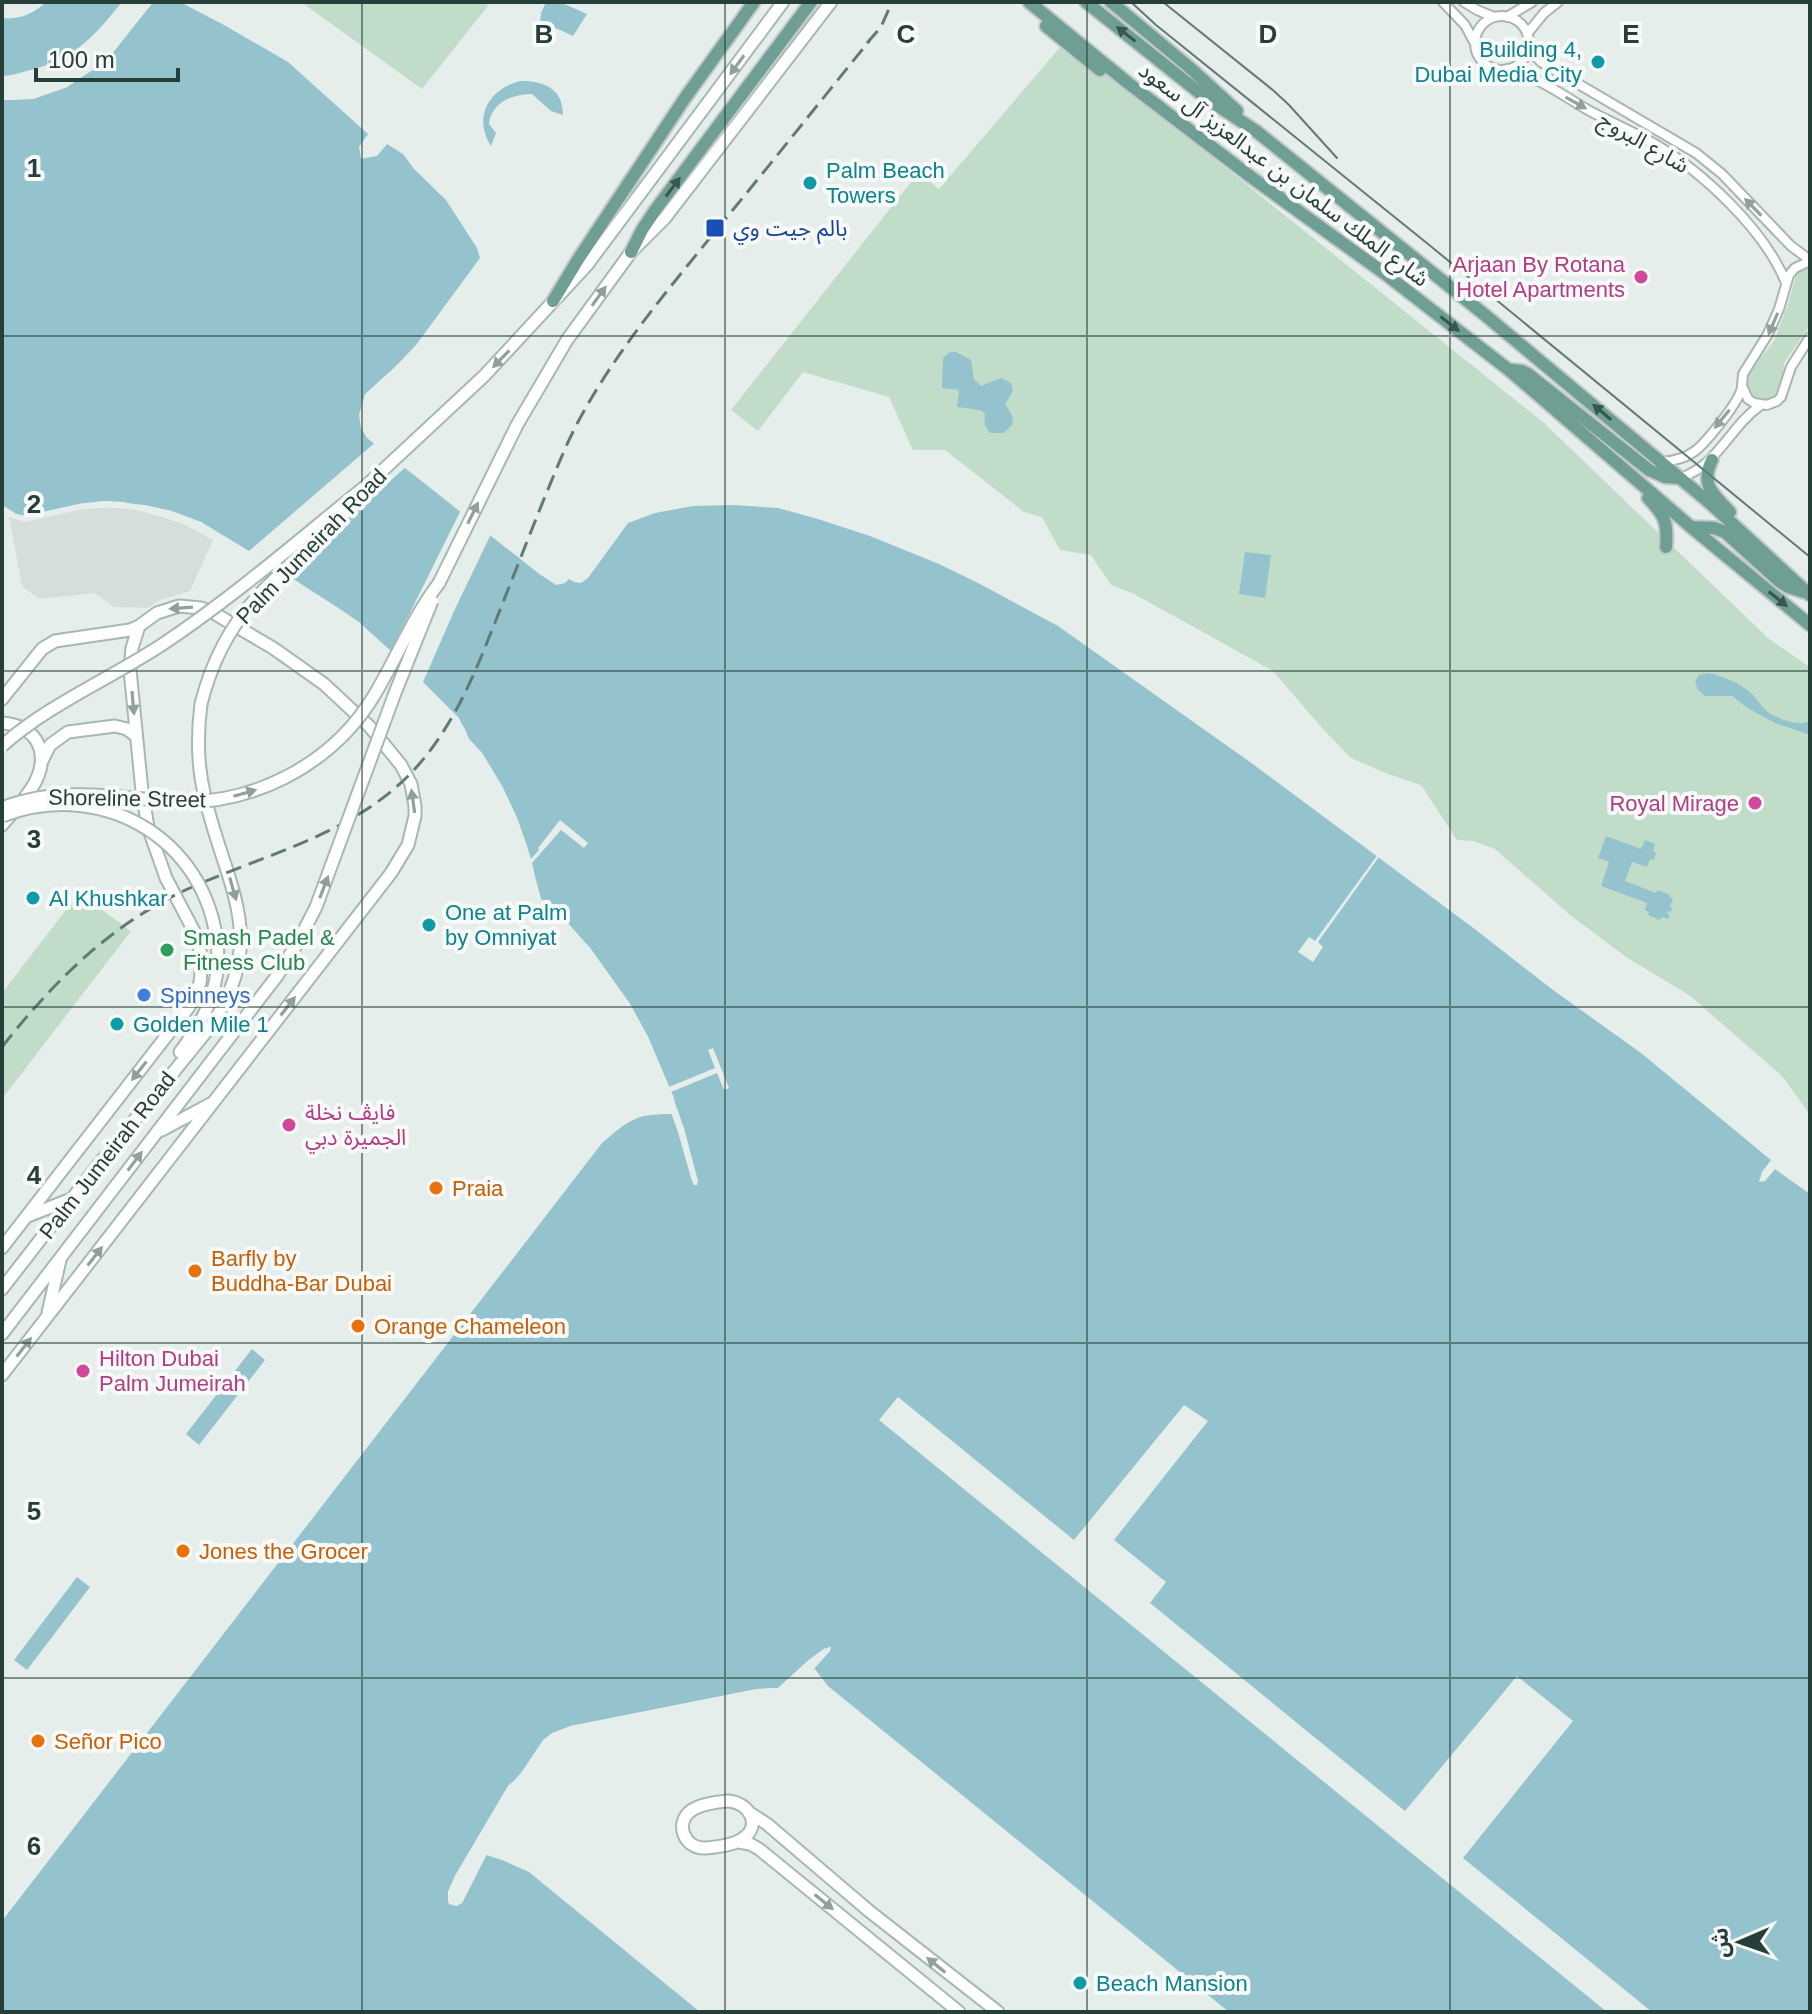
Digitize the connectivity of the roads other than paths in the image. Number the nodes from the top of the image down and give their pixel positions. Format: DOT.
graph roads {
  1 [pos="754,2"];
  2 [pos="783,2"];
  3 [pos="811,2"];
  4 [pos="831,2"];
  5 [pos="1016,2"];
  6 [pos="1029,2"];
  7 [pos="1086,2"];
  8 [pos="1111,2"];
  9 [pos="1122,2"];
  10 [pos="1443,2"];
  11 [pos="1464,2"];
  12 [pos="1532,2"];
  13 [pos="1558,2"];
  14 [pos="1495,17"];
  15 [pos="1507,17"];
  16 [pos="1150,33"];
  17 [pos="1527,34"];
  18 [pos="1475,45"];
  19 [pos="1528,48"];
  20 [pos="1507,69"];
  21 [pos="1128,83"];
  22 [pos="1256,131"];
  23 [pos="631,252"];
  24 [pos="1810,260"];
  25 [pos="1786,283"];
  26 [pos="553,301"];
  27 [pos="1810,337"];
  28 [pos="1509,370"];
  29 [pos="1742,386"];
  30 [pos="1761,405"];
  31 [pos="1712,460"];
  32 [pos="1662,462"];
  33 [pos="1630,473"];
  34 [pos="1680,478"];
  35 [pos="367,485"];
  36 [pos="1691,527"];
  37 [pos="1753,543"];
  38 [pos="1666,547"];
  39 [pos="439,583"];
  40 [pos="1808,594"];
  41 [pos="1810,625"];
  42 [pos="139,626"];
  43 [pos="2,699"];
  44 [pos="2,723"];
  45 [pos="136,736"];
  46 [pos="2,746"];
  47 [pos="41,765"];
  48 [pos="2,808"];
  49 [pos="2,816"];
  50 [pos="2,825"];
  51 [pos="160,1088"];
  52 [pos="215,1101"];
  53 [pos="158,1132"];
  54 [pos="72,1198"];
  55 [pos="26,1217"];
  56 [pos="2,1248"];
  57 [pos="61,1256"];
  58 [pos="2,1289"];
  59 [pos="47,1318"];
  60 [pos="2,1334"];
  61 [pos="2,1375"];
  62 [pos="750,1813"];
  63 [pos="739,1842"];
  64 [pos="792,1876"];
  65 [pos="833,1879"];
  66 [pos="941,2010"];
  67 [pos="959,2012"];
  68 [pos="998,2012"];
  1 -- 26 [label="main road"];
  2 -- 26 [label="main road, Palm Jumeirah Road, one-way"];
  23 -- 3 [label="main road, one-way"];
  4 -- 23 [label="main road, Palm Jumeirah Road"];
  5 -- 21 [label="main road"];
  6 -- 21 [label="main road, شارع الملك سلمان بن عبدالعزيز آل سعود"];
  22 -- 7 [label="main road, شارع الملك سلمان بن عبدالعزيز آل سعود, one-way"];
  8 -- 16 [label="main road"];
  9 -- 16 [label="main road"];
  10 -- 18 [label="street"];
  11 -- 14 [label="street"];
  12 -- 15 [label="street"];
  13 -- 17 [label="street"];
  14 -- 15 [label="street"];
  14 -- 18 [label="street"];
  15 -- 17 [label="street"];
  16 -- 22 [label="main road"];
  17 -- 19 [label="street"];
  18 -- 20 [label="street"];
  19 -- 20 [label="street"];
  24 -- 19 [label="street, شارع البروج, one-way"];
  20 -- 25 [label="street, شارع البروج, one-way"];
  21 -- 28 [label="main road, شارع الملك سلمان بن عبدالعزيز آل سعود, one-way"];
  32 -- 22 [label="main road, شارع الملك سلمان بن عبدالعزيز آل سعود, one-way"];
  39 -- 23 [label="main road, Palm Jumeirah Road, one-way"];
  24 -- 25 [label="street"];
  25 -- 29 [label="street, one-way"];
  26 -- 35 [label="main road, Palm Jumeirah Road, one-way"];
  27 -- 30 [label="street"];
  28 -- 33 [label="main road, شارع الملك سلمان بن عبدالعزيز آل سعود"];
  28 -- 34 [label="main road"];
  29 -- 30 [label="street"];
  29 -- 32 [label="street, one-way"];
  30 -- 31 [label="street"];
  31 -- 34 [label="street"];
  31 -- 37 [label="main road"];
  32 -- 34 [label="main road, شارع الملك سلمان بن عبدالعزيز آل سعود"];
  33 -- 36 [label="main road, شارع الملك سلمان بن عبدالعزيز آل سعود"];
  33 -- 38 [label="main road"];
  34 -- 37 [label="main road, شارع الملك سلمان بن عبدالعزيز آل سعود"];
  35 -- 46 [label="main road, bridge"];
  35 -- 51 [label="main road, Palm Jumeirah Road, one-way, bridge"];
  36 -- 40 [label="main road"];
  36 -- 41 [label="main road, شارع الملك سلمان بن عبدالعزيز آل سعود, one-way"];
  37 -- 40 [label="main road, شارع الملك سلمان بن عبدالعزيز آل سعود"];
  48 -- 39 [label="main road, Shoreline Street, one-way, bridge"];
  53 -- 39 [label="main road, Palm Jumeirah Road, one-way, bridge"];
  42 -- 43 [label="main road"];
  42 -- 45 [label="main road, one-way"];
  52 -- 42 [label="main road, one-way"];
  44 -- 47 [label="main road"];
  45 -- 47 [label="main road"];
  45 -- 55 [label="main road, one-way"];
  47 -- 50 [label="main road"];
  49 -- 51 [label="main road, bridge"];
  51 -- 54 [label="main road, Palm Jumeirah Road"];
  52 -- 53 [label="main road"];
  59 -- 52 [label="main road, one-way"];
  57 -- 53 [label="main road, Palm Jumeirah Road, one-way"];
  54 -- 55 [label="main road"];
  54 -- 58 [label="main road, Palm Jumeirah Road"];
  55 -- 56 [label="main road"];
  57 -- 59 [label="main road"];
  57 -- 60 [label="main road, Palm Jumeirah Road"];
  61 -- 59 [label="main road, one-way"];
  62 -- 63 [label="main road"];
  62 -- 63 [label="main road"];
  62 -- 65 [label="main road"];
  63 -- 64 [label="main road"];
  64 -- 65 [label="main road"];
  64 -- 67 [label="main road, one-way"];
  68 -- 65 [label="main road, one-way"];
  66 -- 67 [label="main road"];
}
